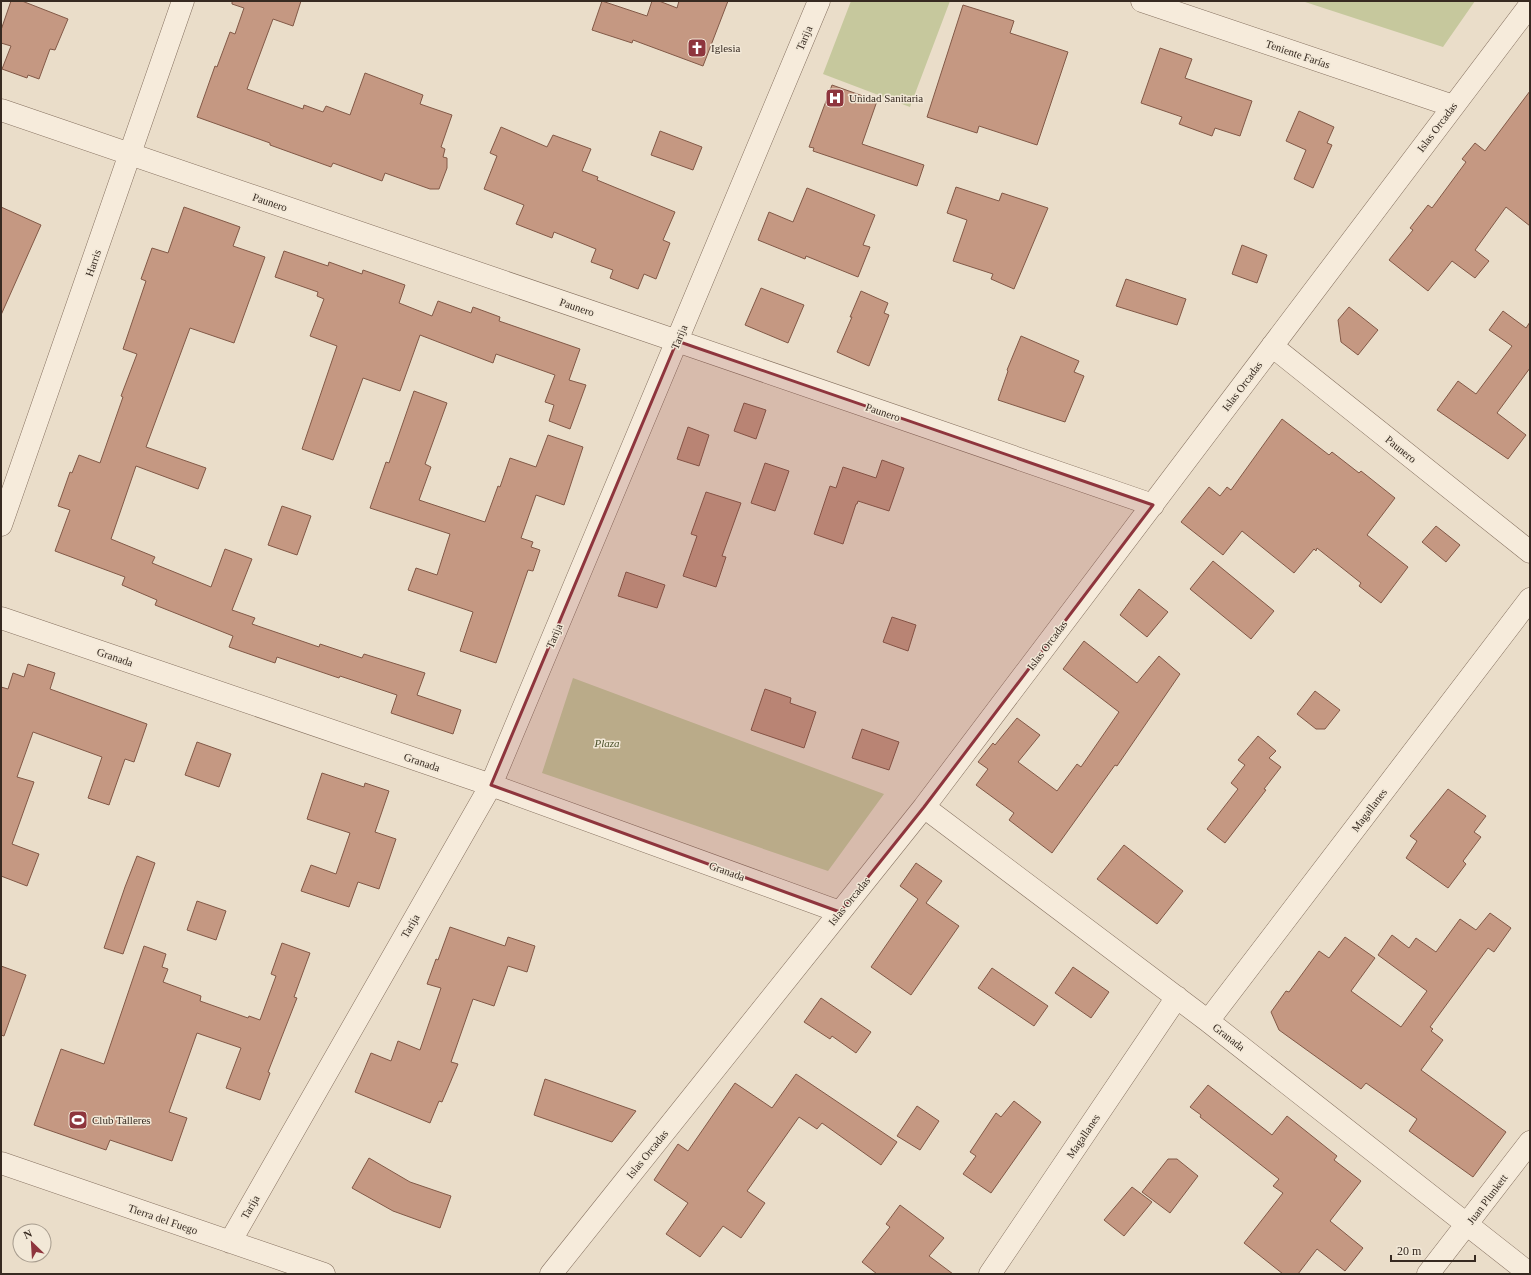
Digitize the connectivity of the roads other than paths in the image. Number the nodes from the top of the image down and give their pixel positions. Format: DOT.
graph roads {
  1 [pos="183,1"];
  2 [pos="819,1"];
  3 [pos="1142,1"];
  4 [pos="1530,5"];
  5 [pos="1453,106"];
  6 [pos="1,110"];
  7 [pos="130,154"];
  8 [pos="677,341"];
  9 [pos="1272,346"];
  10 [pos="1152,505"];
  11 [pos="1,525"];
  12 [pos="1530,552"];
  13 [pos="1530,599"];
  14 [pos="1,618"];
  15 [pos="491,785"];
  16 [pos="924,807"];
  17 [pos="840,912"];
  18 [pos="1177,997"];
  19 [pos="1208,1021"];
  20 [pos="1530,1142"];
  21 [pos="1,1163"];
  22 [pos="1468,1224"];
  23 [pos="230,1242"];
  24 [pos="324,1274"];
  25 [pos="551,1274"];
  26 [pos="990,1274"];
  27 [pos="1428,1274"];
  28 [pos="1530,1274"];
  1 -- 7 [label="street, Harris"];
  2 -- 8 [label="street, Tarija"];
  3 -- 5 [label="street, Teniente Farías"];
  4 -- 5 [label="street, Islas Orcadas"];
  5 -- 9 [label="street, Islas Orcadas"];
  6 -- 7 [label="street, Paunero"];
  7 -- 8 [label="street, Paunero"];
  7 -- 11 [label="street, Harris"];
  8 -- 10 [label="street, Paunero"];
  8 -- 15 [label="street, Tarija"];
  9 -- 10 [label="street, Islas Orcadas"];
  9 -- 12 [label="street, Paunero"];
  10 -- 16 [label="street, Islas Orcadas"];
  13 -- 19 [label="street, Magallanes"];
  14 -- 15 [label="street, Granada"];
  15 -- 17 [label="street, Granada"];
  15 -- 23 [label="street, Tarija"];
  16 -- 17 [label="street, Islas Orcadas"];
  16 -- 18 [label="street, Granada"];
  17 -- 25 [label="street, Islas Orcadas"];
  18 -- 19 [label="street, Granada"];
  18 -- 26 [label="street, Magallanes"];
  19 -- 22 [label="street, Granada"];
  20 -- 22 [label="street, Juan Plunkett"];
  21 -- 23 [label="street, Tierra del Fuego"];
  22 -- 27 [label="street, Juan Plunkett"];
  22 -- 28 [label="street, Granada"];
  23 -- 24 [label="street, Tierra del Fuego"];
}
